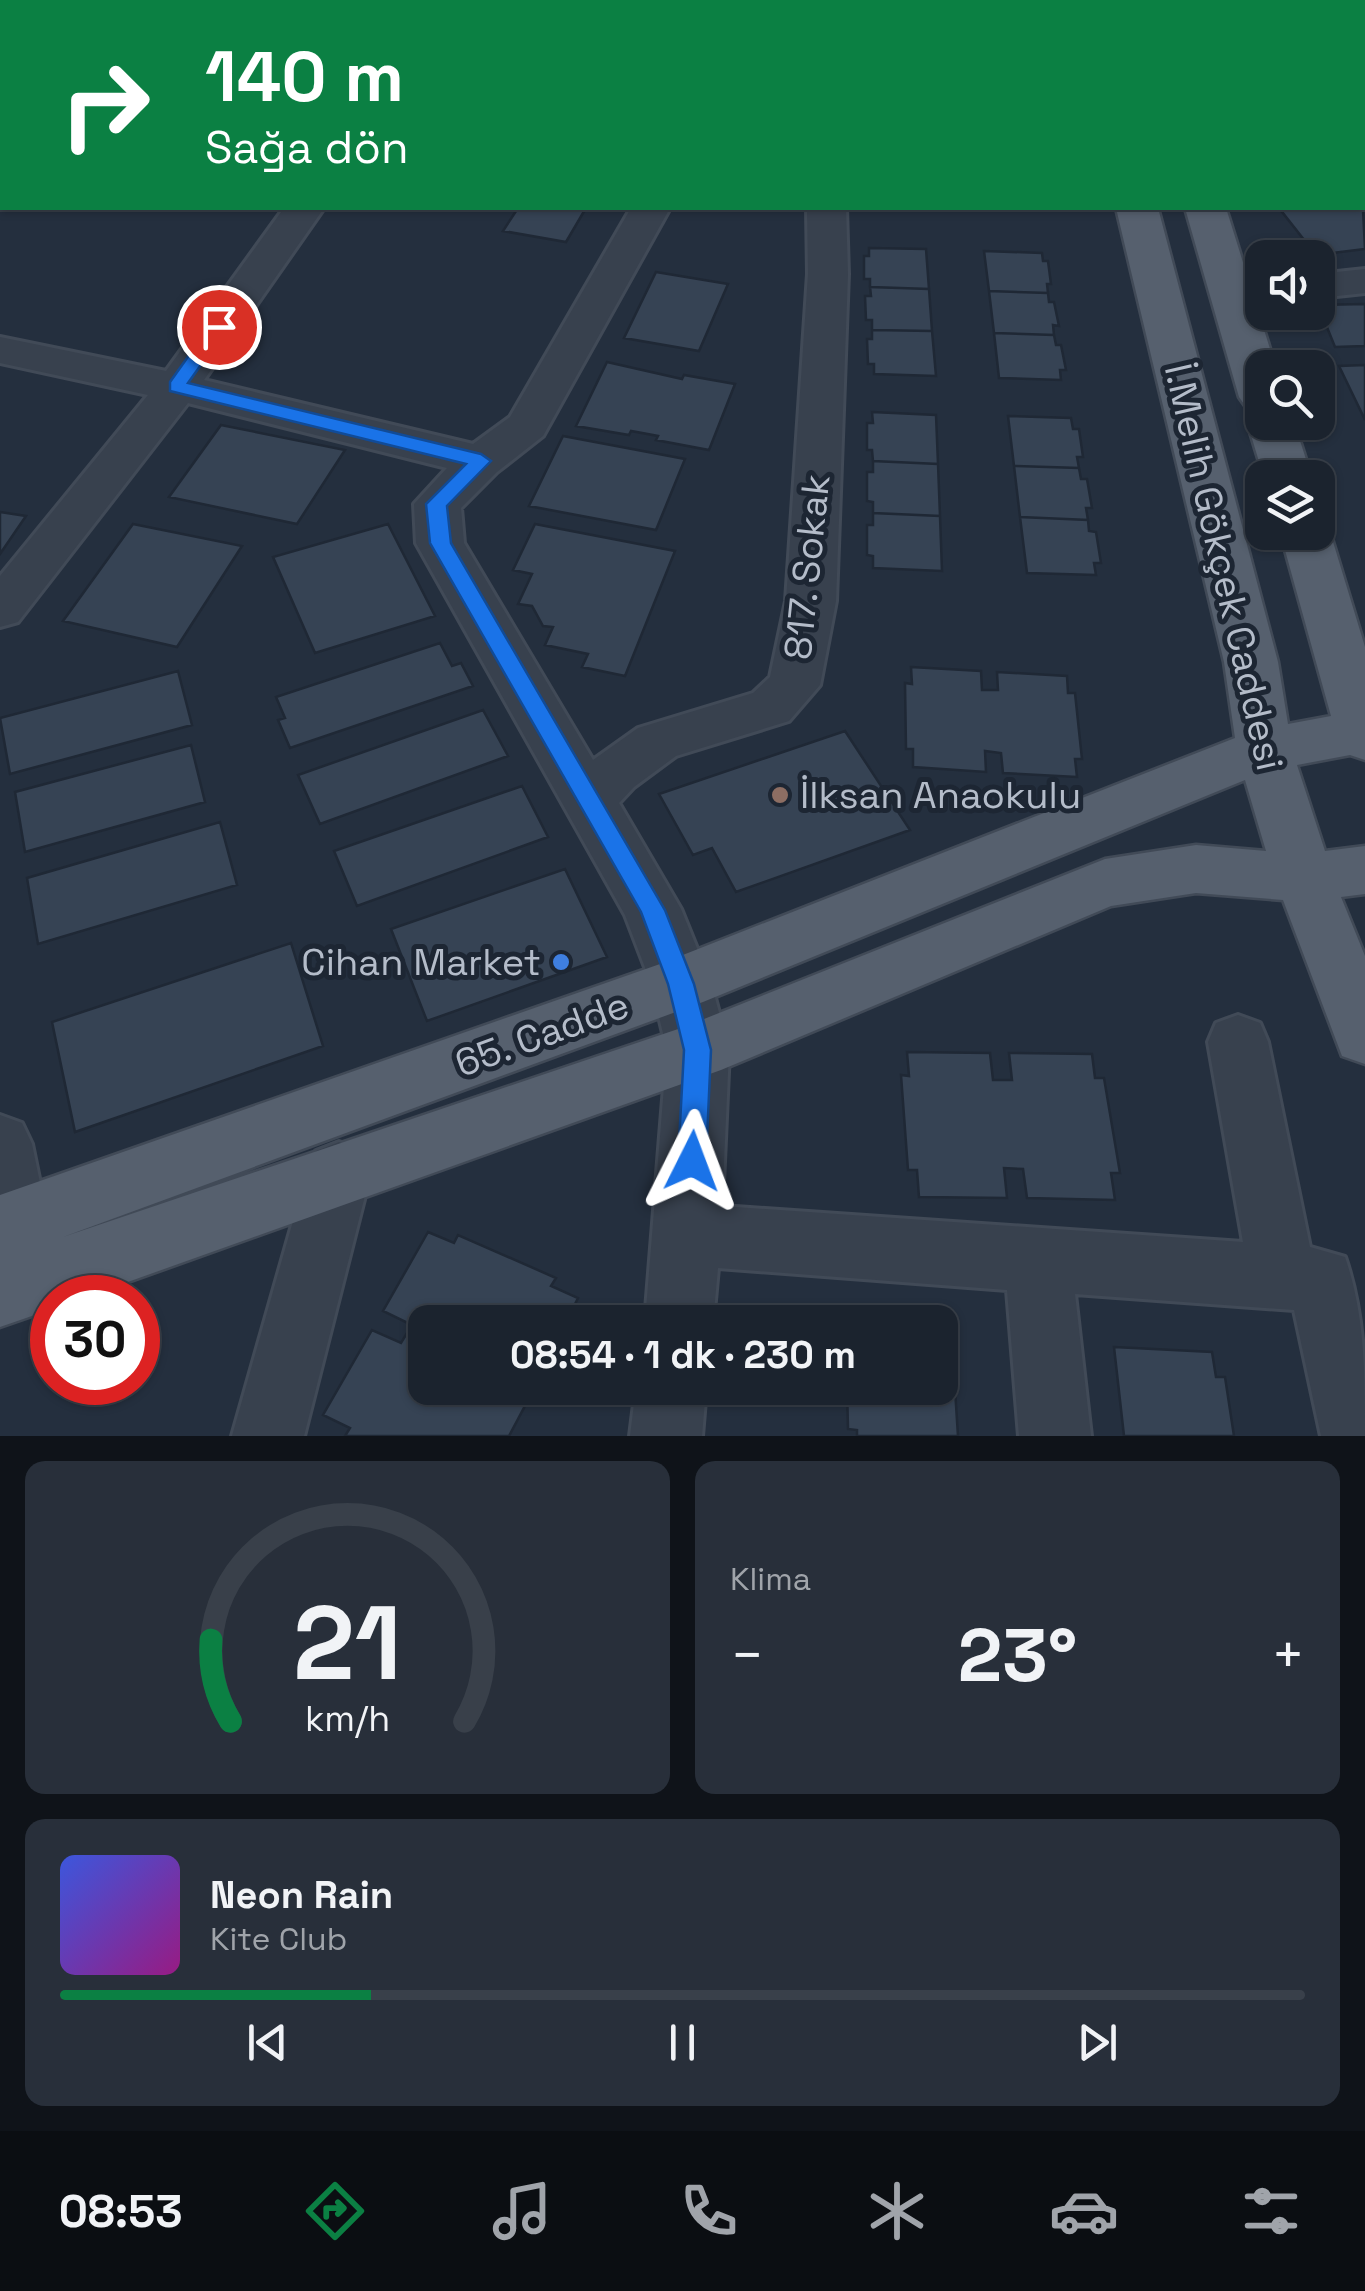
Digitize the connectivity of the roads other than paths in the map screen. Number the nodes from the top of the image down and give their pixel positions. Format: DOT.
graph roads {
  1 [pos="303,210"];
  2 [pos="649,210"];
  3 [pos="826,210"];
  4 [pos="1137,210"];
  5 [pos="1206,210"];
  6 [pos="1365,281"];
  7 [pos="1335,284"];
  8 [pos="1245,290"];
  9 [pos="0,350"];
  10 [pos="176,386"];
  11 [pos="481,461"];
  12 [pos="1311,550"];
  13 [pos="0,610"];
  14 [pos="1364,734"];
  15 [pos="1264,749"];
  16 [pos="588,800"];
  17 [pos="1335,874"];
  18 [pos="681,984"];
  19 [pos="1365,1036"];
  20 [pos="1238,1042"];
  21 [pos="698,1050"];
  22 [pos="0,1144"];
  23 [pos="340,1172"];
  24 [pos="7,1225"];
  25 [pos="688,1235"];
  26 [pos="1038,1260"];
  27 [pos="1283,1277"];
  28 [pos="0,1293"];
  29 [pos="680,1305"];
  30 [pos="669,1405"];
  31 [pos="268,1436"];
  32 [pos="666,1436"];
  33 [pos="1054,1436"];
  34 [pos="1356,1436"];
  1 -- 10 [label="street"];
  2 -- 11 [label="street"];
  3 -- 16 [label="street, 817. Sokak"];
  4 -- 15 [label="main road, İ.Melih Gökçek Caddesi"];
  5 -- 8 [label="main road, İ.Melih Gökçek Caddesi"];
  6 -- 7 [label="street"];
  9 -- 10 [label="street"];
  10 -- 11 [label="street"];
  10 -- 13 [label="street"];
  11 -- 16 [label="street"];
  12 -- 14 [label="main road"];
  14 -- 15 [label="main road, 65. Cadde"];
  15 -- 17 [label="main road, İ.Melih Gökçek Caddesi"];
  15 -- 18 [label="main road, 65. Cadde"];
  16 -- 18 [label="street"];
  17 -- 19 [label="main road, İ.Melih Gökçek Caddesi"];
  17 -- 21 [label="main road, 65. Cadde"];
  18 -- 21 [label="street"];
  18 -- 24 [label="main road, 65. Cadde"];
  20 -- 27 [label="street"];
  21 -- 23 [label="main road, 65. Cadde"];
  21 -- 25 [label="street"];
  22 -- 24 [label="street"];
  23 -- 28 [label="main road, 65. Cadde"];
  23 -- 31 [label="street"];
  25 -- 26 [label="street"];
  25 -- 29 [label="street"];
  26 -- 27 [label="street"];
  26 -- 33 [label="street"];
  27 -- 34 [label="street"];
  30 -- 32 [label="street"];
}
